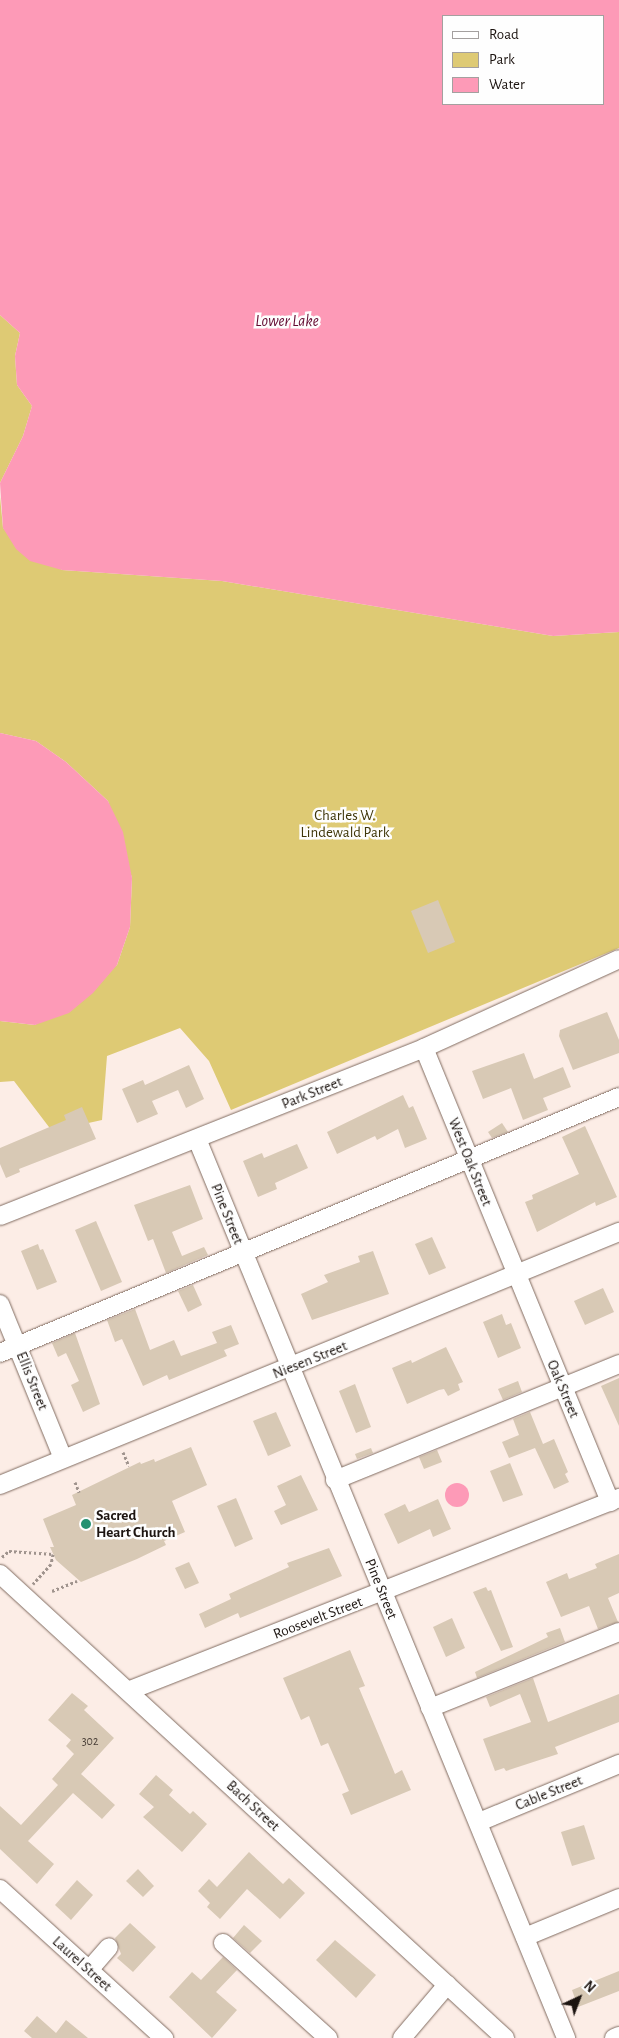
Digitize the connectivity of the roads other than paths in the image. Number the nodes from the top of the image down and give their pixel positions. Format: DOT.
graph roads {
  1 [pos="619,959"];
  2 [pos="424,1048"];
  3 [pos="619,1097"];
  4 [pos="196,1139"];
  5 [pos="470,1161"];
  6 [pos="0,1216"];
  7 [pos="619,1232"];
  8 [pos="242,1252"];
  9 [pos="516,1276"];
  10 [pos="0,1304"];
  11 [pos="17,1346"];
  12 [pos="0,1353"];
  13 [pos="619,1364"];
  14 [pos="289,1368"];
  15 [pos="562,1387"];
  16 [pos="63,1458"];
  17 [pos="336,1480"];
  18 [pos="0,1485"];
  19 [pos="615,1500"];
  20 [pos="0,1574"];
  21 [pos="383,1593"];
  22 [pos="619,1632"];
  23 [pos="128,1691"];
  24 [pos="430,1708"];
  25 [pos="619,1764"];
  26 [pos="479,1822"];
  27 [pos="0,1889"];
  28 [pos="619,1898"];
  29 [pos="525,1936"];
  30 [pos="223,1943"];
  31 [pos="109,1947"];
  32 [pos="88,1970"];
  33 [pos="447,1985"];
  34 [pos="619,2036"];
  35 [pos="164,2038"];
  36 [pos="328,2038"];
  37 [pos="402,2038"];
  38 [pos="505,2038"];
  39 [pos="566,2038"];
  40 [pos="614,2038"];
  1 -- 2 [label="street, Park Street"];
  2 -- 4 [label="street, Park Street"];
  2 -- 5 [label="street, West Oak Street"];
  3 -- 5 [label="street"];
  4 -- 6 [label="street, Park Street"];
  4 -- 8 [label="street, Pine Street"];
  5 -- 8 [label="street"];
  5 -- 9 [label="street, West Oak Street"];
  7 -- 9 [label="street, Niesen Street"];
  8 -- 11 [label="street"];
  8 -- 14 [label="street, Pine Street"];
  9 -- 14 [label="street, Niesen Street"];
  9 -- 15 [label="street, Oak Street"];
  10 -- 11 [label="street, Ellis Street"];
  11 -- 12 [label="street"];
  11 -- 16 [label="street, Ellis Street"];
  13 -- 15 [label="street"];
  14 -- 16 [label="street, Niesen Street"];
  14 -- 17 [label="street, Pine Street"];
  15 -- 17 [label="street"];
  15 -- 19 [label="street, Oak Street"];
  16 -- 18 [label="street, Niesen Street"];
  17 -- 21 [label="street, Pine Street"];
  19 -- 21 [label="street, Roosevelt Street"];
  20 -- 23 [label="street, Bach Street"];
  21 -- 23 [label="street, Roosevelt Street"];
  21 -- 24 [label="street, Pine Street"];
  22 -- 24 [label="street"];
  23 -- 33 [label="street, Bach Street"];
  24 -- 26 [label="street, Pine Street"];
  25 -- 26 [label="street, Cable Street"];
  26 -- 29 [label="street, Pine Street"];
  27 -- 32 [label="street, Laurel Street"];
  28 -- 29 [label="street"];
  29 -- 39 [label="street, Pine Street"];
  30 -- 36 [label="street"];
  31 -- 32 [label="street"];
  32 -- 35 [label="street, Laurel Street"];
  33 -- 37 [label="street"];
  33 -- 38 [label="street, Bach Street"];
  34 -- 40 [label="street"];
}
